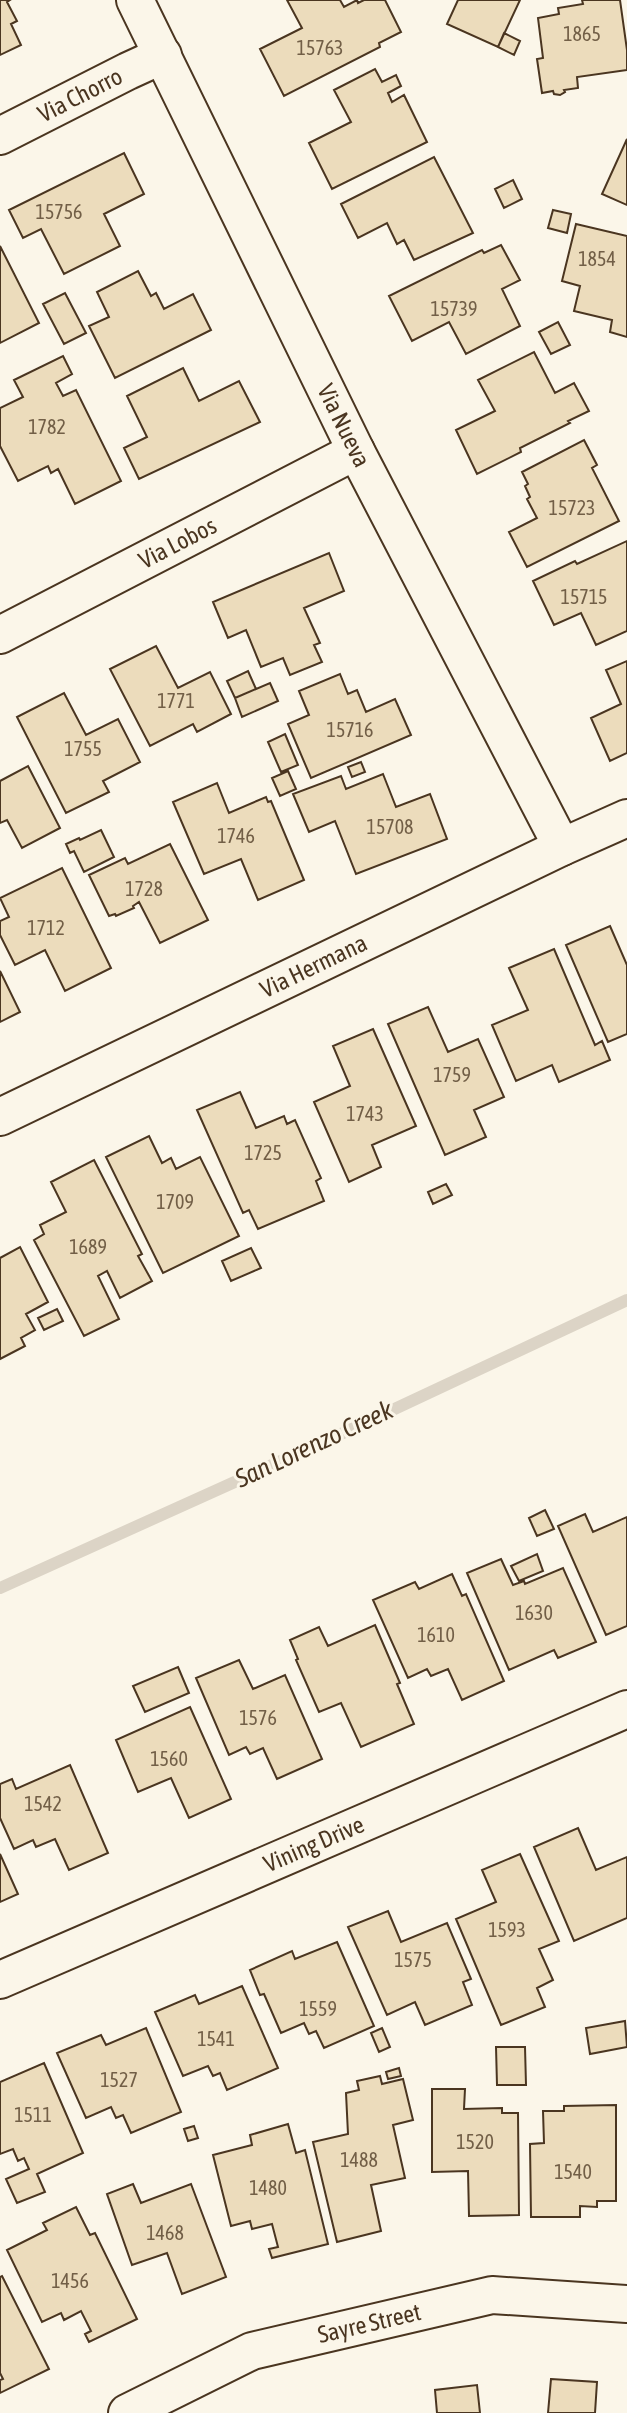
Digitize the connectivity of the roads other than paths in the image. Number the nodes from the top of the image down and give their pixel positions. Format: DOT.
graph roads {
  1 [pos="135,0"];
  2 [pos="163,55"];
  3 [pos="0,136"];
  4 [pos="356,451"];
  5 [pos="0,635"];
  6 [pos="627,818"];
  7 [pos="562,847"];
  8 [pos="0,1117"];
  9 [pos="627,1709"];
  10 [pos="0,1980"];
  11 [pos="627,2304"];
  12 [pos="127,2413"];
  1 -- 2 [label="street, Via Nueva"];
  2 -- 3 [label="street, Via Chorro"];
  2 -- 4 [label="street, Via Nueva"];
  4 -- 5 [label="street, Via Lobos"];
  4 -- 7 [label="street, Via Nueva"];
  6 -- 7 [label="street, Via Hermana"];
  7 -- 8 [label="street, Via Hermana"];
  9 -- 10 [label="street, Vining Drive"];
  11 -- 12 [label="street, Sayre Street"];
}
